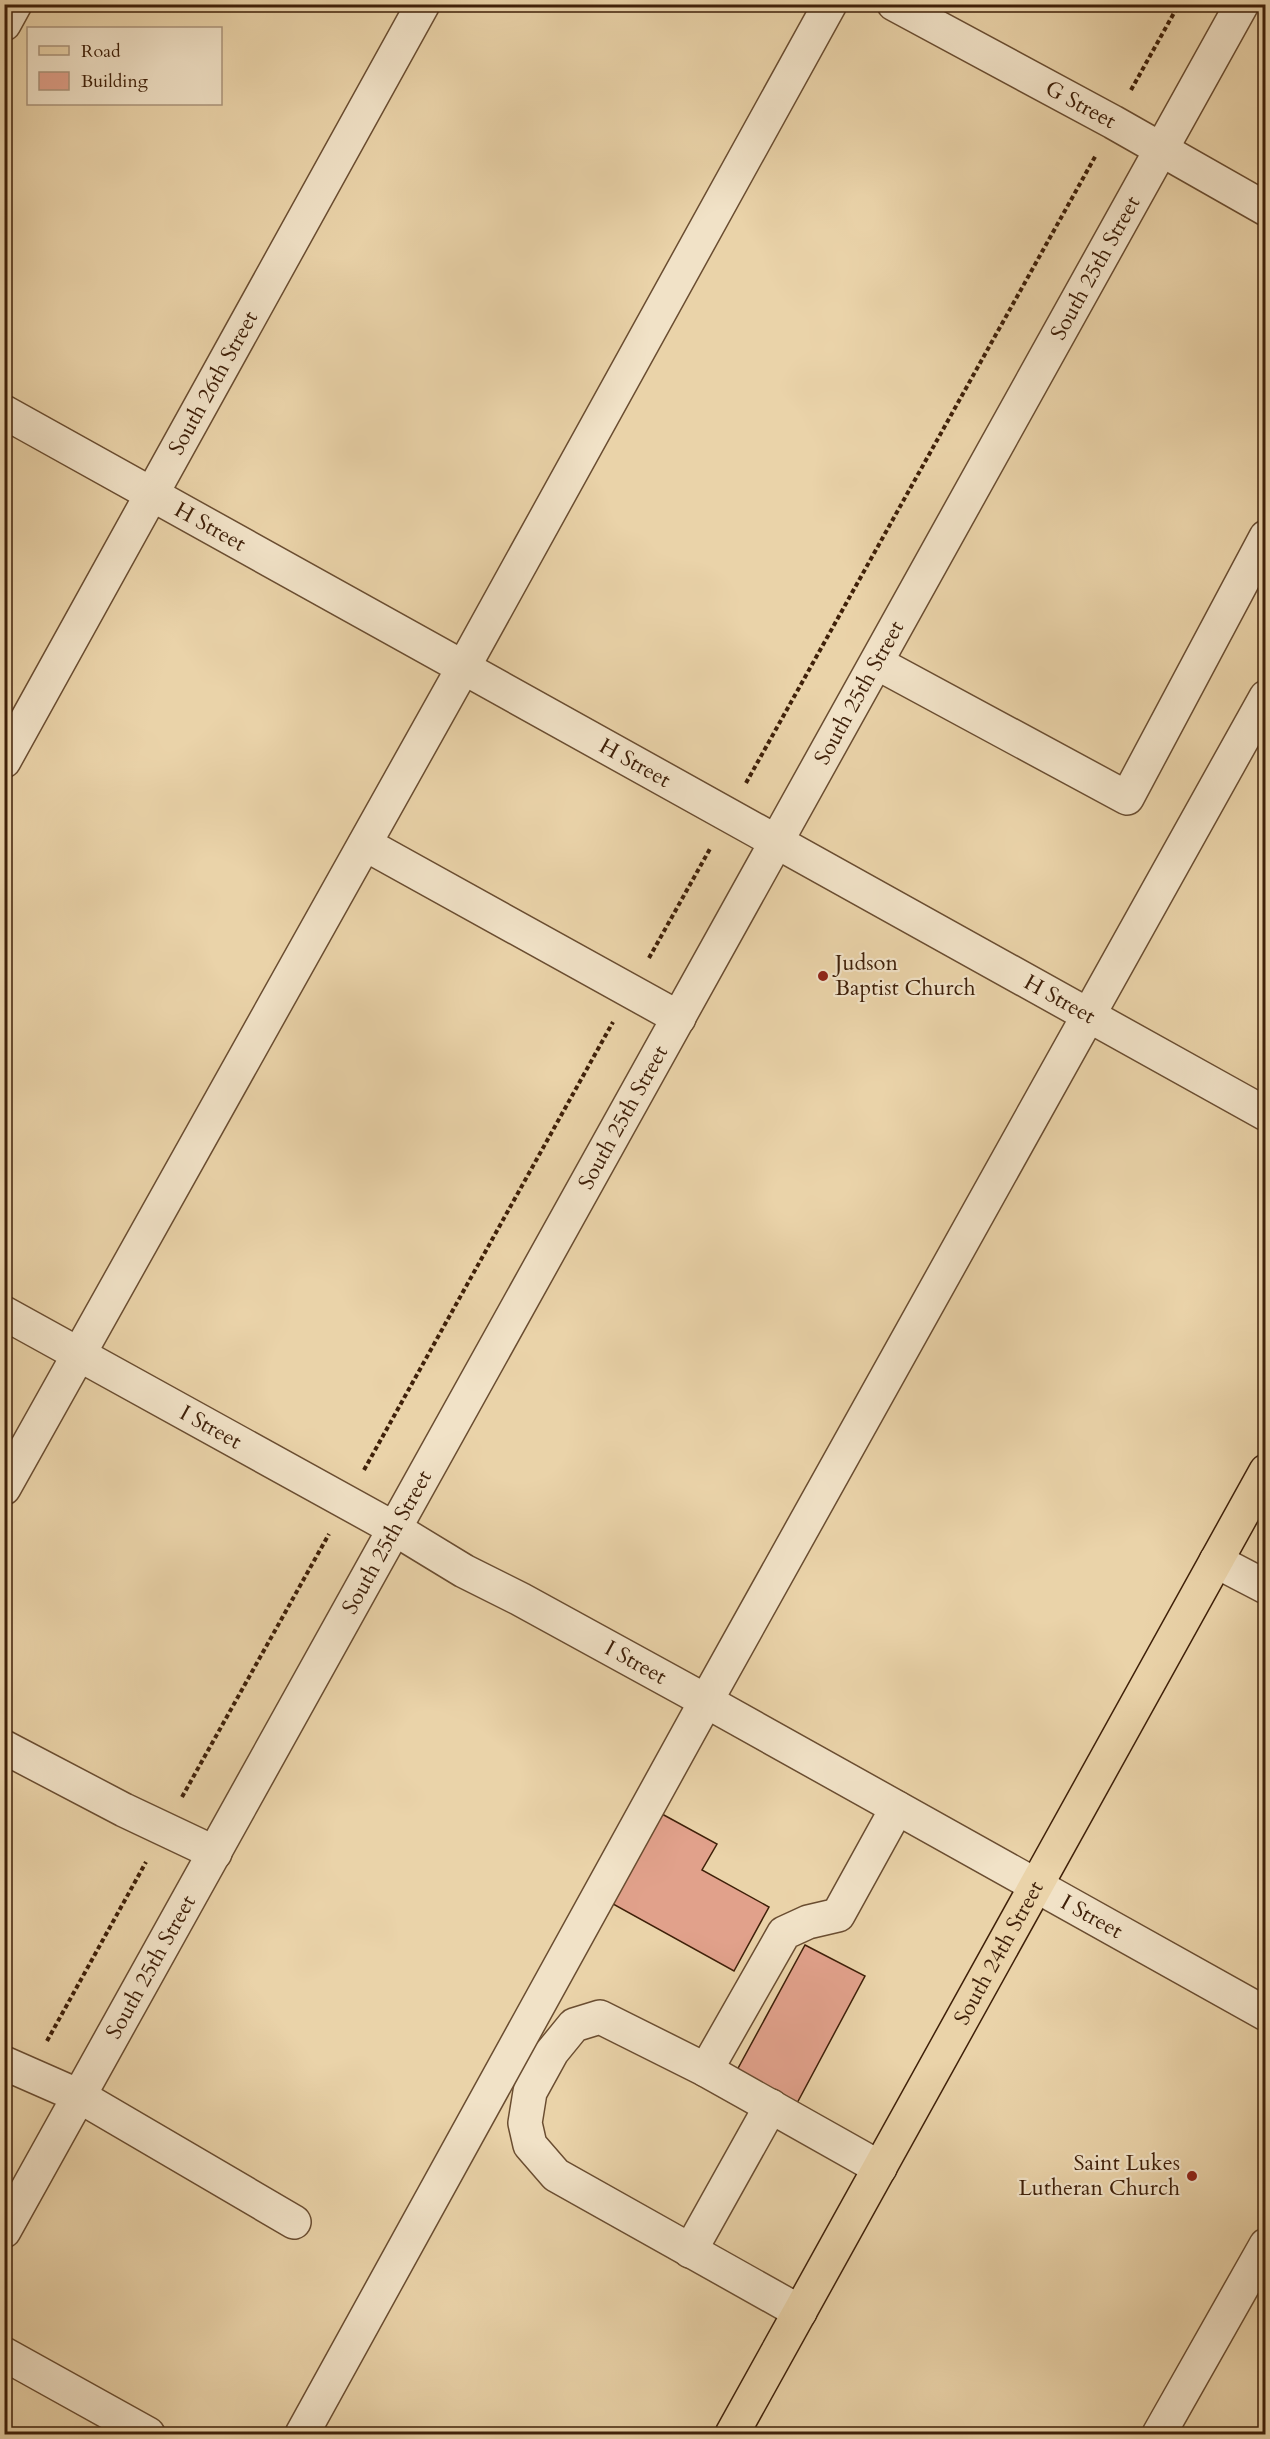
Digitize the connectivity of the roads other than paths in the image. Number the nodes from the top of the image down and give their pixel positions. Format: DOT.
graph roads {
  1 [pos="15,4"];
  2 [pos="423,4"];
  3 [pos="830,4"];
  4 [pos="894,4"];
  5 [pos="1242,4"];
  6 [pos="4,24"];
  7 [pos="1160,149"];
  8 [pos="1266,209"];
  9 [pos="4,412"];
  10 [pos="153,495"];
  11 [pos="1266,537"];
  12 [pos="877,663"];
  13 [pos="464,668"];
  14 [pos="1266,698"];
  15 [pos="4,761"];
  16 [pos="777,843"];
  17 [pos="365,844"];
  18 [pos="1089,1016"];
  19 [pos="679,1018"];
  20 [pos="1266,1114"];
  21 [pos="4,1313"];
  22 [pos="78,1354"];
  23 [pos="1266,1471"];
  24 [pos="4,1488"];
  25 [pos="395,1529"];
  26 [pos="1216,1561"];
  27 [pos="1266,1587"];
  28 [pos="706,1701"];
  29 [pos="4,1747"];
  30 [pos="897,1808"];
  31 [pos="215,1852"];
  32 [pos="1036,1885"];
  33 [pos="1266,2014"];
  34 [pos="16,2068"];
  35 [pos="706,2070"];
  36 [pos="80,2096"];
  37 [pos="771,2106"];
  38 [pos="880,2168"];
  39 [pos="294,2222"];
  40 [pos="4,2231"];
  41 [pos="1266,2245"];
  42 [pos="690,2251"];
  43 [pos="800,2312"];
  44 [pos="4,2354"];
  45 [pos="148,2434"];
  46 [pos="302,2434"];
  47 [pos="732,2434"];
  48 [pos="1159,2434"];
  1 -- 6 [label="street"];
  2 -- 10 [label="street, South 26th Street"];
  3 -- 13 [label="street"];
  4 -- 7 [label="street, G Street"];
  5 -- 7 [label="street, South 25th Street"];
  7 -- 8 [label="street, G Street"];
  7 -- 12 [label="street, South 25th Street"];
  9 -- 10 [label="street, H Street"];
  10 -- 13 [label="street, H Street"];
  10 -- 15 [label="street, South 26th Street"];
  11 -- 12 [label="street"];
  12 -- 16 [label="street, South 25th Street"];
  13 -- 16 [label="street, H Street"];
  13 -- 17 [label="street"];
  14 -- 18 [label="street"];
  16 -- 18 [label="street, H Street"];
  16 -- 19 [label="street, South 25th Street"];
  17 -- 19 [label="street"];
  17 -- 22 [label="street"];
  18 -- 20 [label="street, H Street"];
  18 -- 28 [label="street"];
  19 -- 25 [label="street, South 25th Street"];
  21 -- 22 [label="street, I Street"];
  22 -- 24 [label="street"];
  22 -- 25 [label="street, I Street"];
  23 -- 26 [label="main road, South 24th Street"];
  25 -- 28 [label="street, I Street"];
  25 -- 31 [label="street, South 25th Street"];
  26 -- 27 [label="street"];
  26 -- 32 [label="main road, South 24th Street"];
  28 -- 30 [label="street, I Street"];
  28 -- 46 [label="street"];
  29 -- 31 [label="street"];
  30 -- 32 [label="street, I Street"];
  30 -- 35 [label="street"];
  31 -- 36 [label="street, South 25th Street"];
  32 -- 33 [label="street, I Street"];
  32 -- 38 [label="main road, South 24th Street"];
  34 -- 36 [label="street"];
  35 -- 37 [label="street"];
  35 -- 42 [label="street"];
  36 -- 39 [label="street"];
  36 -- 40 [label="street, South 25th Street"];
  37 -- 38 [label="street"];
  37 -- 42 [label="street"];
  38 -- 43 [label="main road, South 24th Street"];
  41 -- 48 [label="street"];
  42 -- 43 [label="street"];
  43 -- 47 [label="main road, South 24th Street"];
  44 -- 45 [label="street"];
}
